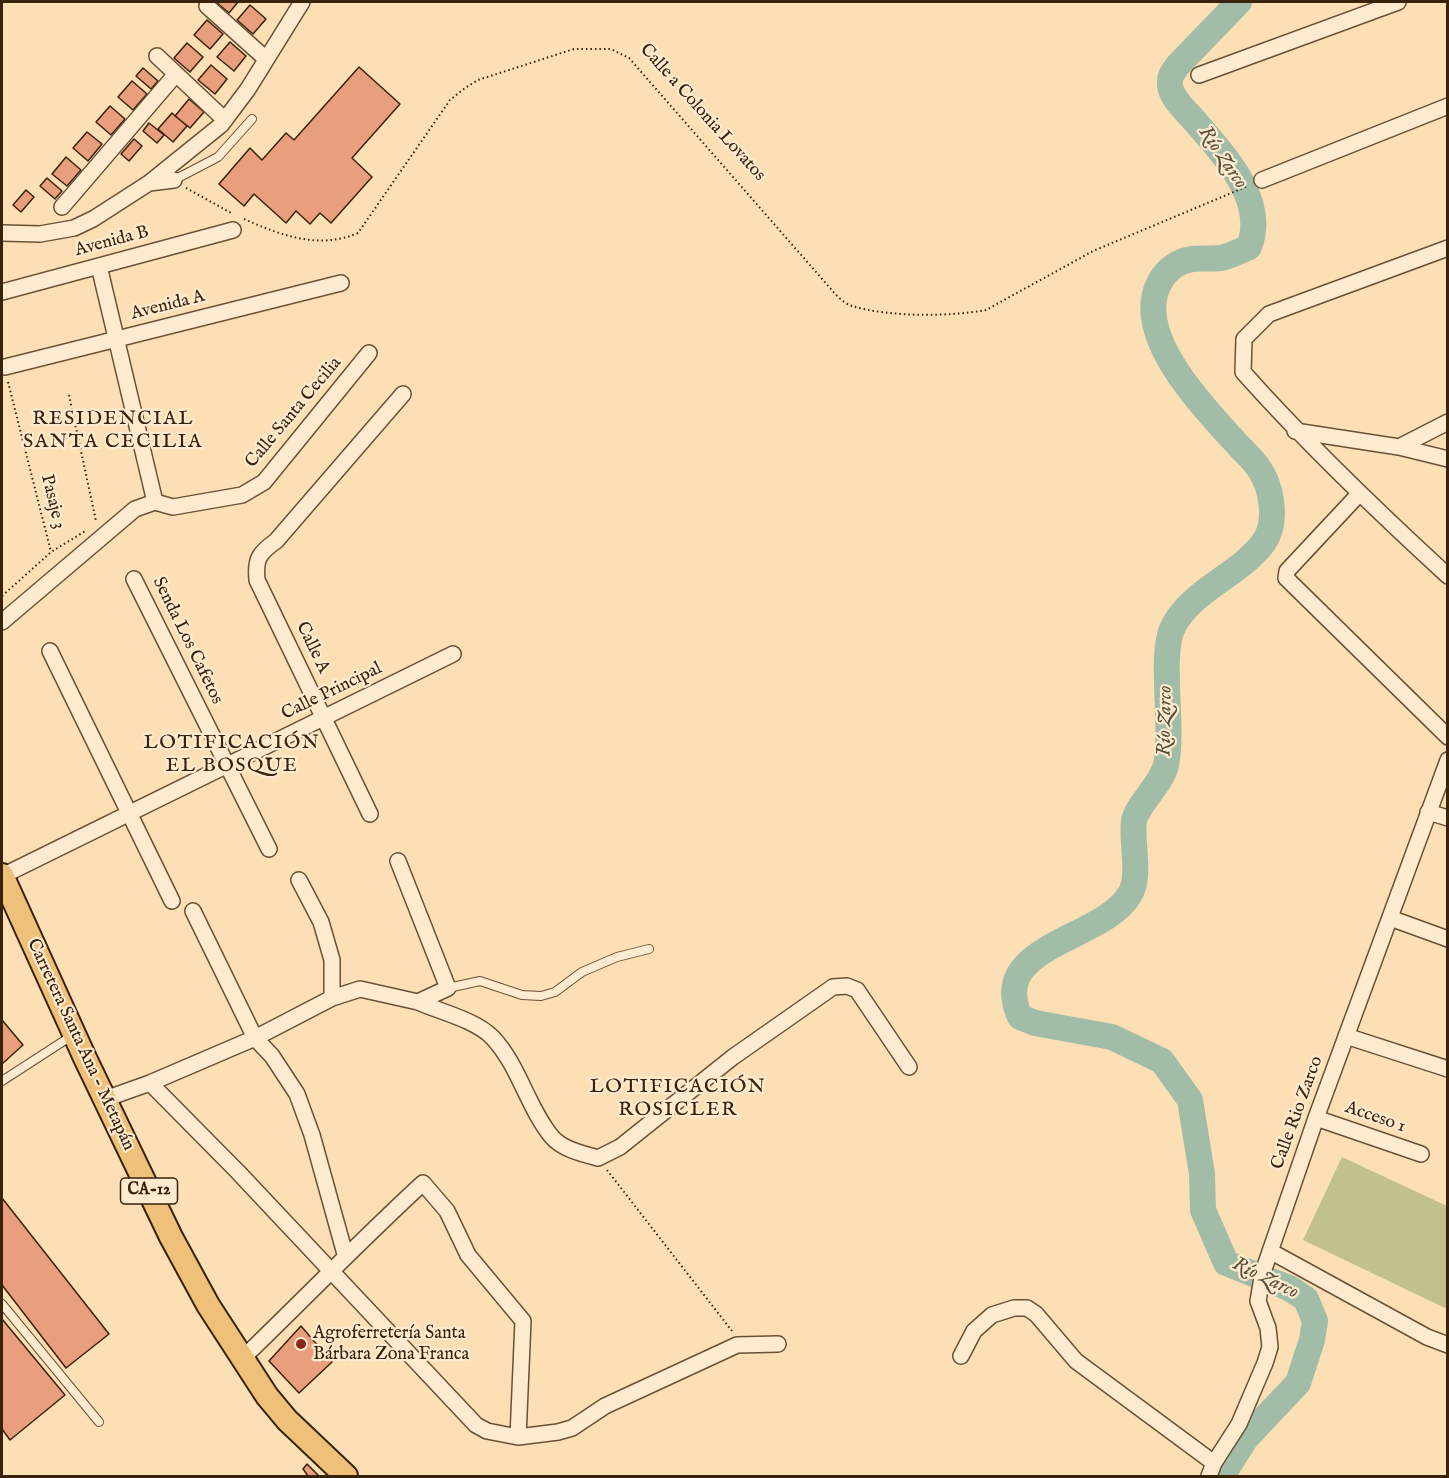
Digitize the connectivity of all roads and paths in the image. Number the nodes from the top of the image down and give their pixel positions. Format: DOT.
graph roads {
  1 [pos="302,2"];
  2 [pos="1398,2"];
  3 [pos="207,6"];
  4 [pos="157,57"];
  5 [pos="266,59"];
  6 [pos="176,74"];
  7 [pos="1198,75"];
  8 [pos="1448,106"];
  9 [pos="252,119"];
  10 [pos="225,120"];
  11 [pos="174,180"];
  12 [pos="1262,180"];
  13 [pos="149,183"];
  14 [pos="62,207"];
  15 [pos="233,230"];
  16 [pos="2,233"];
  17 [pos="1448,248"];
  18 [pos="99,266"];
  19 [pos="341,283"];
  20 [pos="2,292"];
  21 [pos="116,339"];
  22 [pos="369,353"];
  23 [pos="5,368"];
  24 [pos="403,394"];
  25 [pos="69,396"];
  26 [pos="1448,422"];
  27 [pos="1295,431"];
  28 [pos="1399,447"];
  29 [pos="1448,459"];
  30 [pos="1359,494"];
  31 [pos="155,502"];
  32 [pos="97,523"];
  33 [pos="88,529"];
  34 [pos="51,552"];
  35 [pos="1448,576"];
  36 [pos="134,579"];
  37 [pos="2,596"];
  38 [pos="2,622"];
  39 [pos="50,651"];
  40 [pos="453,654"];
  41 [pos="324,717"];
  42 [pos="1448,737"];
  43 [pos="1448,760"];
  44 [pos="227,765"];
  45 [pos="1428,812"];
  46 [pos="131,813"];
  47 [pos="370,814"];
  48 [pos="1448,818"];
  49 [pos="268,849"];
  50 [pos="398,861"];
  51 [pos="2,875"];
  52 [pos="299,880"];
  53 [pos="172,901"];
  54 [pos="194,911"];
  55 [pos="1390,918"];
  56 [pos="1448,939"];
  57 [pos="649,949"];
  58 [pos="448,988"];
  59 [pos="332,998"];
  60 [pos="418,1002"];
  61 [pos="74,1034"];
  62 [pos="1346,1036"];
  63 [pos="255,1038"];
  64 [pos="909,1067"];
  65 [pos="1448,1069"];
  66 [pos="2,1081"];
  67 [pos="150,1083"];
  68 [pos="105,1099"];
  69 [pos="1316,1118"];
  70 [pos="1421,1154"];
  71 [pos="598,1158"];
  72 [pos="1270,1251"];
  73 [pos="345,1254"];
  74 [pos="330,1271"];
  75 [pos="2,1304"];
  76 [pos="778,1344"];
  77 [pos="737,1345"];
  78 [pos="1448,1345"];
  79 [pos="961,1356"];
  80 [pos="244,1357"];
  81 [pos="99,1422"];
  82 [pos="518,1437"];
  83 [pos="1211,1470"];
  84 [pos="345,1476"];
  1 -- 5 [label="street"];
  2 -- 7 [label="street"];
  3 -- 5 [label="street"];
  4 -- 6 [label="street"];
  5 -- 10 [label="street"];
  6 -- 10 [label="street"];
  6 -- 14 [label="street"];
  8 -- 12 [label="street"];
  9 -- 11 [label="lane"];
  10 -- 13 [label="street"];
  11 -- 12 [label="path, Calle a Colonia Lovatos"];
  11 -- 13 [label="street"];
  13 -- 16 [label="street"];
  15 -- 18 [label="street, Avenida B"];
  17 -- 27 [label="street"];
  18 -- 20 [label="street, Avenida B"];
  18 -- 21 [label="street"];
  19 -- 21 [label="street, Avenida A"];
  21 -- 23 [label="street, Avenida A"];
  21 -- 31 [label="street"];
  22 -- 31 [label="street, Calle Santa Cecilia"];
  23 -- 34 [label="path, Pasaje 3"];
  24 -- 41 [label="street, Calle A"];
  25 -- 32 [label="path"];
  26 -- 28 [label="street"];
  27 -- 28 [label="street"];
  27 -- 30 [label="street"];
  28 -- 29 [label="street"];
  30 -- 35 [label="street"];
  30 -- 42 [label="street"];
  31 -- 38 [label="street, Calle Santa Cecilia"];
  33 -- 34 [label="path"];
  34 -- 37 [label="path"];
  36 -- 44 [label="street, Senda Los Cafetos"];
  39 -- 46 [label="street"];
  40 -- 41 [label="street, Calle Principal"];
  41 -- 44 [label="street, Calle Principal"];
  41 -- 47 [label="street, Calle A"];
  43 -- 45 [label="street, Calle Rio Zarco"];
  44 -- 46 [label="street, Calle Principal"];
  44 -- 49 [label="street, Senda Los Cafetos"];
  45 -- 48 [label="street"];
  45 -- 55 [label="street, Calle Rio Zarco"];
  46 -- 51 [label="street, Calle Principal"];
  46 -- 53 [label="street"];
  50 -- 58 [label="street"];
  51 -- 61 [label="main road, Carretera Santa Ana - Metapán / CA-12"];
  52 -- 59 [label="street"];
  54 -- 63 [label="street"];
  55 -- 56 [label="street"];
  55 -- 62 [label="street, Calle Rio Zarco"];
  57 -- 58 [label="lane"];
  58 -- 60 [label="street"];
  59 -- 60 [label="street"];
  59 -- 63 [label="street"];
  60 -- 71 [label="street"];
  61 -- 66 [label="lane"];
  61 -- 68 [label="main road, Carretera Santa Ana - Metapán / CA-12"];
  62 -- 65 [label="street"];
  62 -- 69 [label="street, Calle Rio Zarco"];
  63 -- 67 [label="street"];
  63 -- 73 [label="street"];
  64 -- 71 [label="street"];
  67 -- 68 [label="street"];
  67 -- 74 [label="street"];
  68 -- 80 [label="main road, Carretera Santa Ana - Metapán / CA-12"];
  69 -- 70 [label="street, Acceso 1"];
  69 -- 72 [label="street, Calle Rio Zarco"];
  71 -- 77 [label="path"];
  72 -- 78 [label="street"];
  72 -- 83 [label="street, Calle Rio Zarco"];
  73 -- 74 [label="street"];
  73 -- 82 [label="street"];
  74 -- 80 [label="street"];
  74 -- 82 [label="street"];
  75 -- 81 [label="lane"];
  76 -- 77 [label="street"];
  77 -- 82 [label="street"];
  79 -- 83 [label="street"];
  80 -- 84 [label="main road, Carretera Santa Ana - Metapán / CA-12"];
}
